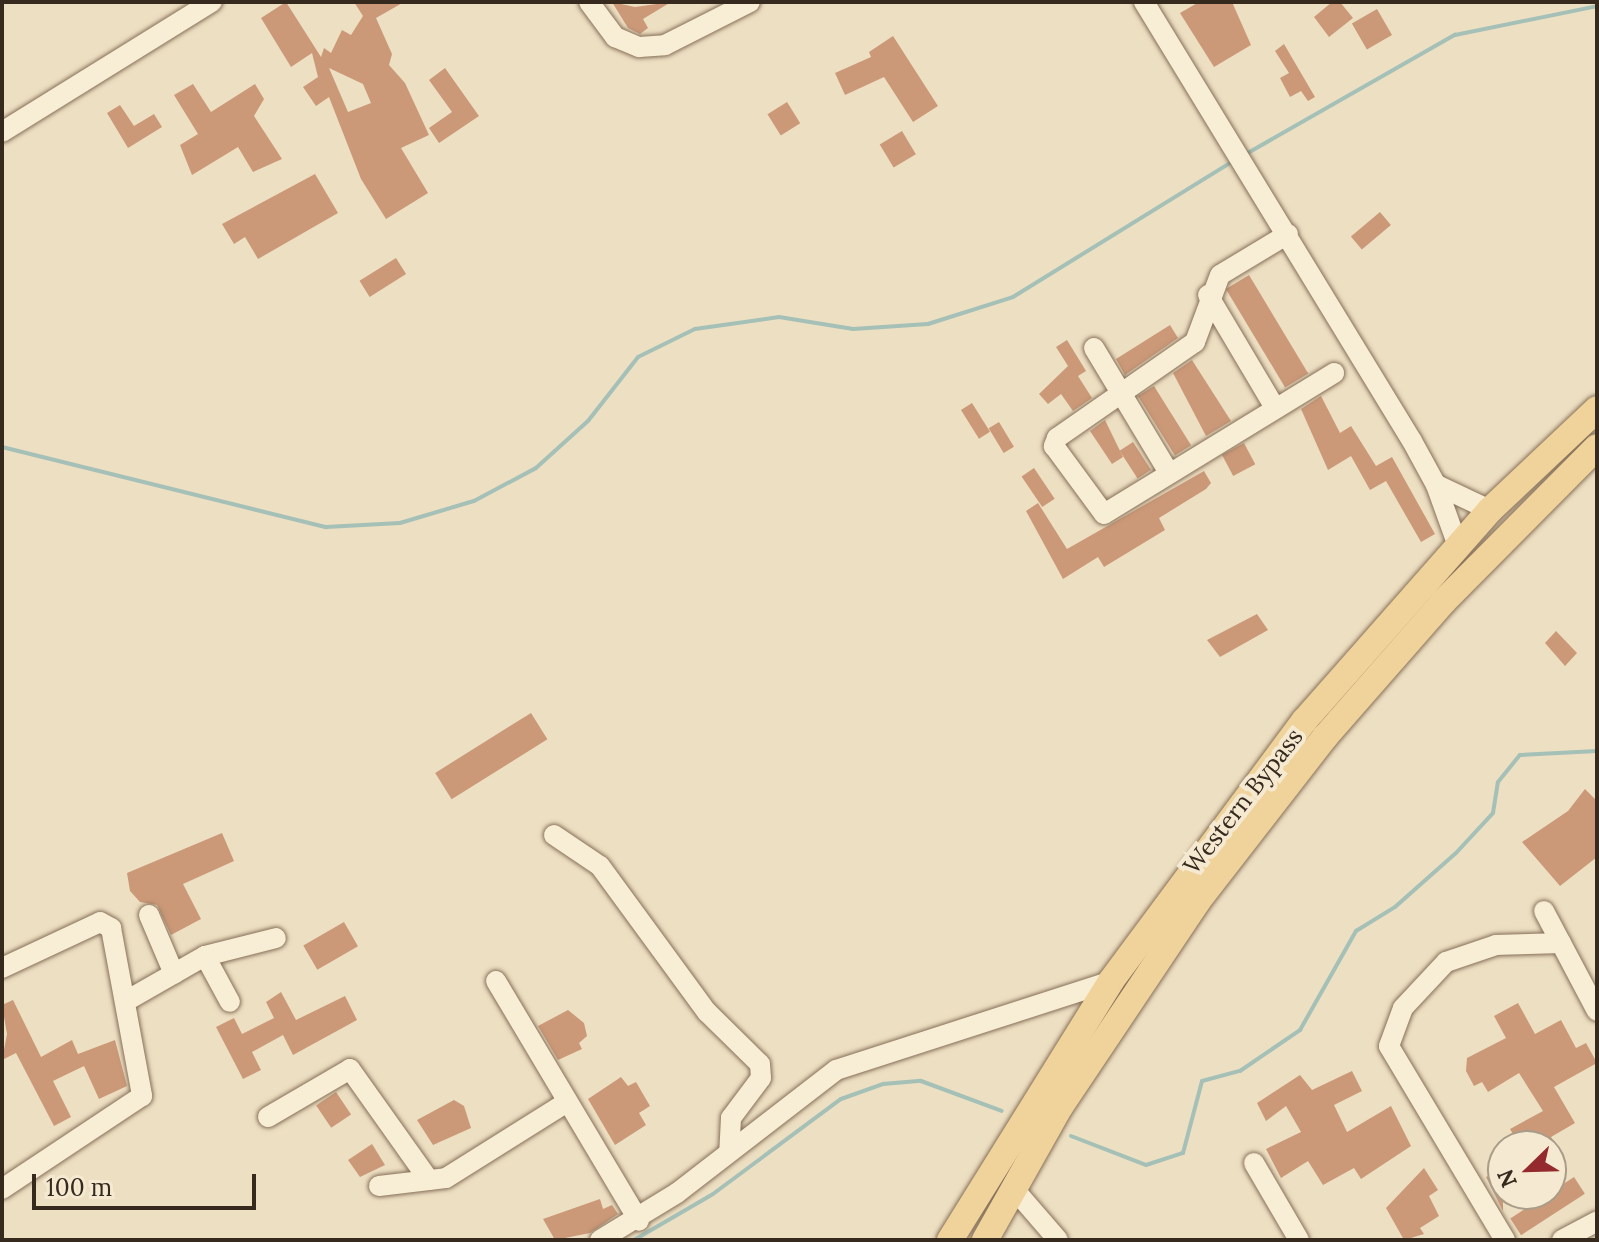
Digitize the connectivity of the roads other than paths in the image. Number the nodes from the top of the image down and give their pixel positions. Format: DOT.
graph roads {
  1 [pos="212,2"];
  2 [pos="589,2"];
  3 [pos="750,2"];
  4 [pos="1153,5"];
  5 [pos="2,132"];
  6 [pos="1288,234"];
  7 [pos="1208,295"];
  8 [pos="1094,348"];
  9 [pos="1334,373"];
  10 [pos="1124,395"];
  11 [pos="1275,408"];
  12 [pos="1597,409"];
  13 [pos="1597,447"];
  14 [pos="1169,473"];
  15 [pos="1436,485"];
  16 [pos="1490,510"];
  17 [pos="1458,546"];
  18 [pos="554,835"];
  19 [pos="1544,911"];
  20 [pos="149,915"];
  21 [pos="276,938"];
  22 [pos="1561,943"];
  23 [pos="205,956"];
  24 [pos="2,968"];
  25 [pos="174,974"];
  26 [pos="496,981"];
  27 [pos="1111,981"];
  28 [pos="126,1001"];
  29 [pos="230,1002"];
  30 [pos="1597,1011"];
  31 [pos="567,1102"];
  32 [pos="268,1117"];
  33 [pos="729,1152"];
  34 [pos="1254,1163"];
  35 [pos="429,1180"];
  36 [pos="379,1186"];
  37 [pos="2,1189"];
  38 [pos="1014,1189"];
  39 [pos="639,1221"];
  40 [pos="1597,1221"];
  41 [pos="600,1240"];
  42 [pos="950,1240"];
  43 [pos="985,1240"];
  44 [pos="1058,1240"];
  45 [pos="1299,1240"];
  46 [pos="1504,1240"];
  47 [pos="1562,1240"];
  1 -- 5 [label="street"];
  2 -- 3 [label="street"];
  4 -- 6 [label="street"];
  6 -- 7 [label="street"];
  6 -- 15 [label="street"];
  7 -- 10 [label="street"];
  7 -- 11 [label="street"];
  8 -- 10 [label="street"];
  9 -- 11 [label="street"];
  10 -- 14 [label="street"];
  10 -- 14 [label="street"];
  11 -- 14 [label="street"];
  12 -- 16 [label="main road, Western Bypass"];
  13 -- 38 [label="main road, Western Bypass"];
  15 -- 16 [label="street"];
  15 -- 17 [label="street"];
  16 -- 17 [label="main road, Western Bypass"];
  17 -- 27 [label="main road, Western Bypass"];
  18 -- 33 [label="street"];
  19 -- 22 [label="street"];
  20 -- 25 [label="street"];
  21 -- 23 [label="street"];
  22 -- 30 [label="street"];
  22 -- 46 [label="street"];
  23 -- 25 [label="street"];
  23 -- 29 [label="street"];
  24 -- 28 [label="street"];
  25 -- 28 [label="street"];
  26 -- 31 [label="street"];
  27 -- 33 [label="street"];
  27 -- 42 [label="main road, Western Bypass"];
  28 -- 37 [label="street"];
  31 -- 35 [label="street"];
  31 -- 39 [label="street"];
  32 -- 35 [label="street"];
  33 -- 39 [label="street"];
  34 -- 45 [label="street"];
  35 -- 36 [label="street"];
  38 -- 43 [label="main road, Western Bypass"];
  38 -- 44 [label="street"];
  39 -- 41 [label="street"];
  40 -- 47 [label="street"];
}
